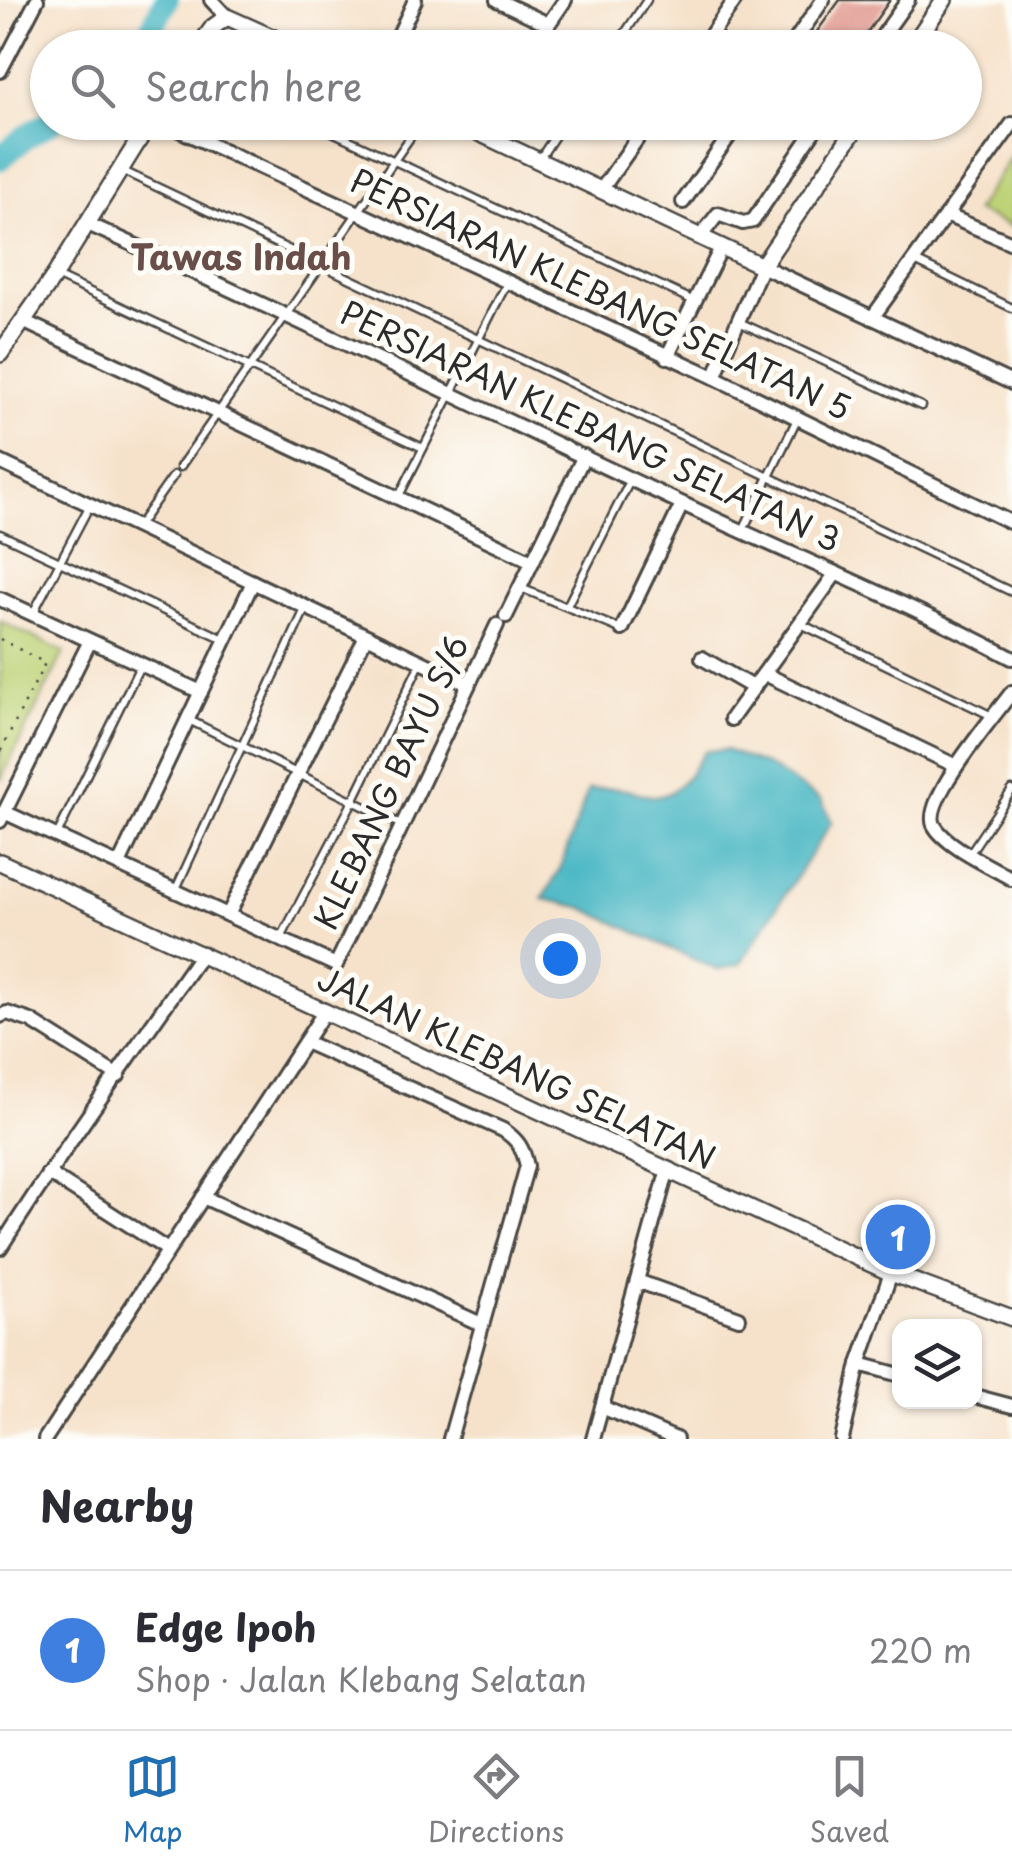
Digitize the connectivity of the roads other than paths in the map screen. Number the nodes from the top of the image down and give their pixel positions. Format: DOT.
graph roads {
  1 [pos="37,0"];
  2 [pos="211,0"];
  3 [pos="415,0"];
  4 [pos="497,0"];
  5 [pos="565,0"];
  6 [pos="648,0"];
  7 [pos="735,0"];
  8 [pos="823,0"];
  9 [pos="908,0"];
  10 [pos="944,0"];
  11 [pos="226,18"];
  12 [pos="548,24"];
  13 [pos="211,30"];
  14 [pos="254,30"];
  15 [pos="401,30"];
  16 [pos="544,30"];
  17 [pos="627,30"];
  18 [pos="714,30"];
  19 [pos="802,30"];
  20 [pos="887,30"];
  21 [pos="923,30"];
  22 [pos="6,45"];
  23 [pos="0,70"];
  24 [pos="1012,124"];
  25 [pos="139,140"];
  26 [pos="201,140"];
  27 [pos="349,140"];
  28 [pos="409,140"];
  29 [pos="501,140"];
  30 [pos="552,140"];
  31 [pos="636,140"];
  32 [pos="726,140"];
  33 [pos="808,140"];
  34 [pos="848,140"];
  35 [pos="394,161"];
  36 [pos="538,161"];
  37 [pos="121,170"];
  38 [pos="601,190"];
  39 [pos="684,202"];
  40 [pos="358,212"];
  41 [pos="946,215"];
  42 [pos="88,224"];
  43 [pos="700,237"];
  44 [pos="1012,244"];
  45 [pos="721,248"];
  46 [pos="914,260"];
  47 [pos="322,263"];
  48 [pos="762,266"];
  49 [pos="55,275"];
  50 [pos="508,284"];
  51 [pos="694,301"];
  52 [pos="1012,308"];
  53 [pos="286,313"];
  54 [pos="872,318"];
  55 [pos="23,321"];
  56 [pos="738,321"];
  57 [pos="478,339"];
  58 [pos="0,354"];
  59 [pos="667,357"];
  60 [pos="250,366"];
  61 [pos="714,377"];
  62 [pos="1012,384"];
  63 [pos="450,393"];
  64 [pos="921,406"];
  65 [pos="218,411"];
  66 [pos="798,417"];
  67 [pos="423,448"];
  68 [pos="584,456"];
  69 [pos="0,462"];
  70 [pos="180,467"];
  71 [pos="174,475"];
  72 [pos="771,476"];
  73 [pos="631,479"];
  74 [pos="398,499"];
  75 [pos="90,504"];
  76 [pos="682,504"];
  77 [pos="1012,523"];
  78 [pos="137,527"];
  79 [pos="742,532"];
  80 [pos="0,534"];
  81 [pos="532,561"];
  82 [pos="60,562"];
  83 [pos="836,574"];
  84 [pos="253,582"];
  85 [pos="520,587"];
  86 [pos="1012,592"];
  87 [pos="0,599"];
  88 [pos="567,606"];
  89 [pos="306,608"];
  90 [pos="32,614"];
  91 [pos="800,624"];
  92 [pos="622,630"];
  93 [pos="366,636"];
  94 [pos="226,640"];
  95 [pos="90,642"];
  96 [pos="702,658"];
  97 [pos="1012,658"];
  98 [pos="421,662"];
  99 [pos="140,666"];
  100 [pos="765,674"];
  101 [pos="468,684"];
  102 [pos="754,688"];
  103 [pos="200,692"];
  104 [pos="1012,692"];
  105 [pos="993,717"];
  106 [pos="188,720"];
  107 [pos="731,720"];
  108 [pos="242,746"];
  109 [pos="956,766"];
  110 [pos="298,774"];
  111 [pos="1012,790"];
  112 [pos="354,801"];
  113 [pos="2,817"];
  114 [pos="402,825"];
  115 [pos="57,836"];
  116 [pos="970,853"];
  117 [pos="0,862"];
  118 [pos="119,864"];
  119 [pos="1012,879"];
  120 [pos="175,890"];
  121 [pos="228,915"];
  122 [pos="280,939"];
  123 [pos="202,952"];
  124 [pos="325,1012"];
  125 [pos="0,1016"];
  126 [pos="305,1042"];
  127 [pos="118,1076"];
  128 [pos="668,1169"];
  129 [pos="48,1173"];
  130 [pos="204,1197"];
  131 [pos="0,1248"];
  132 [pos="168,1250"];
  133 [pos="891,1274"];
  134 [pos="637,1281"];
  135 [pos="738,1318"];
  136 [pos="1012,1318"];
  137 [pos="481,1324"];
  138 [pos="860,1364"];
  139 [pos="892,1373"];
  140 [pos="982,1398"];
  141 [pos="1012,1406"];
  142 [pos="602,1407"];
  143 [pos="845,1438"];
  144 [pos="44,1439"];
  145 [pos="450,1439"];
  146 [pos="593,1439"];
  147 [pos="676,1439"];
  1 -- 22 [label="street"];
  2 -- 11 [label="street"];
  3 -- 15 [label="street"];
  4 -- 12 [label="street"];
  5 -- 12 [label="street"];
  6 -- 17 [label="lane"];
  7 -- 18 [label="street"];
  8 -- 19 [label="street"];
  9 -- 20 [label="street"];
  10 -- 21 [label="street"];
  11 -- 13 [label="street"];
  11 -- 14 [label="street"];
  12 -- 16 [label="street"];
  22 -- 23 [label="street"];
  24 -- 41 [label="street"];
  25 -- 37 [label="street"];
  26 -- 40 [label="street, PERSIARAN KLEBANG SELATAN 5"];
  27 -- 35 [label="lane"];
  28 -- 35 [label="lane"];
  29 -- 36 [label="street"];
  30 -- 36 [label="lane"];
  31 -- 38 [label="street"];
  32 -- 39 [label="street"];
  33 -- 43 [label="street"];
  34 -- 48 [label="street"];
  35 -- 40 [label="lane"];
  35 -- 51 [label="lane"];
  36 -- 38 [label="street"];
  37 -- 42 [label="street"];
  37 -- 47 [label="lane"];
  38 -- 43 [label="street"];
  40 -- 47 [label="lane"];
  40 -- 50 [label="street, PERSIARAN KLEBANG SELATAN 5"];
  41 -- 44 [label="street"];
  41 -- 46 [label="street"];
  42 -- 49 [label="street"];
  42 -- 53 [label="street, PERSIARAN KLEBANG SELATAN 3"];
  43 -- 45 [label="street"];
  45 -- 48 [label="street"];
  45 -- 51 [label="street"];
  46 -- 52 [label="lane"];
  46 -- 54 [label="street"];
  47 -- 53 [label="lane"];
  47 -- 57 [label="lane"];
  48 -- 54 [label="street"];
  48 -- 56 [label="street"];
  49 -- 55 [label="street"];
  49 -- 60 [label="lane"];
  50 -- 57 [label="lane"];
  50 -- 59 [label="street, PERSIARAN KLEBANG SELATAN 5"];
  51 -- 59 [label="street"];
  53 -- 60 [label="lane"];
  53 -- 63 [label="street, PERSIARAN KLEBANG SELATAN 3"];
  54 -- 62 [label="street"];
  55 -- 58 [label="street"];
  55 -- 65 [label="street"];
  56 -- 61 [label="street"];
  56 -- 64 [label="lane"];
  57 -- 63 [label="lane"];
  57 -- 72 [label="lane"];
  59 -- 61 [label="street, PERSIARAN KLEBANG SELATAN 5"];
  60 -- 65 [label="lane"];
  60 -- 67 [label="lane"];
  61 -- 66 [label="street, PERSIARAN KLEBANG SELATAN 5"];
  63 -- 67 [label="lane"];
  63 -- 68 [label="street, PERSIARAN KLEBANG SELATAN 3"];
  65 -- 70 [label="lane"];
  65 -- 74 [label="street"];
  66 -- 72 [label="lane"];
  66 -- 77 [label="street, PERSIARAN KLEBANG SELATAN 5"];
  67 -- 74 [label="lane"];
  68 -- 73 [label="street, PERSIARAN KLEBANG SELATAN 3"];
  68 -- 81 [label="street, KLEBANG BAYU S/6"];
  69 -- 75 [label="street"];
  71 -- 78 [label="lane"];
  72 -- 79 [label="lane"];
  72 -- 86 [label="lane"];
  73 -- 76 [label="street, PERSIARAN KLEBANG SELATAN 3"];
  73 -- 88 [label="lane"];
  74 -- 81 [label="street"];
  75 -- 78 [label="street"];
  75 -- 82 [label="lane"];
  76 -- 79 [label="street, PERSIARAN KLEBANG SELATAN 3"];
  76 -- 92 [label="street"];
  78 -- 84 [label="street"];
  79 -- 83 [label="street, PERSIARAN KLEBANG SELATAN 3"];
  80 -- 82 [label="lane"];
  81 -- 85 [label="street, KLEBANG BAYU S/6"];
  82 -- 90 [label="lane"];
  82 -- 94 [label="lane"];
  83 -- 91 [label="street"];
  83 -- 97 [label="street, PERSIARAN KLEBANG SELATAN 3"];
  84 -- 89 [label="street"];
  84 -- 94 [label="street"];
  85 -- 88 [label="lane"];
  85 -- 101 [label="street, KLEBANG BAYU S/6"];
  87 -- 90 [label="street"];
  88 -- 92 [label="lane"];
  89 -- 93 [label="street"];
  89 -- 108 [label="lane"];
  90 -- 95 [label="street"];
  91 -- 100 [label="street"];
  91 -- 105 [label="lane"];
  93 -- 98 [label="street"];
  93 -- 110 [label="street"];
  94 -- 103 [label="street"];
  95 -- 99 [label="street"];
  95 -- 113 [label="street"];
  96 -- 102 [label="street"];
  98 -- 101 [label="street"];
  98 -- 112 [label="lane"];
  99 -- 103 [label="street"];
  99 -- 115 [label="lane"];
  100 -- 102 [label="street"];
  100 -- 109 [label="street"];
  101 -- 114 [label="street, KLEBANG BAYU S/6"];
  102 -- 107 [label="street"];
  103 -- 106 [label="street"];
  104 -- 105 [label="street"];
  105 -- 109 [label="street"];
  106 -- 108 [label="lane"];
  106 -- 118 [label="street"];
  108 -- 110 [label="lane"];
  108 -- 120 [label="lane"];
  109 -- 116 [label="street"];
  110 -- 112 [label="lane"];
  110 -- 121 [label="street"];
  111 -- 116 [label="lane"];
  112 -- 114 [label="lane"];
  112 -- 122 [label="lane"];
  113 -- 115 [label="street"];
  114 -- 122 [label="street, KLEBANG BAYU S/6"];
  115 -- 118 [label="street"];
  116 -- 119 [label="street"];
  117 -- 123 [label="street, JALAN KLEBANG SELATAN"];
  118 -- 120 [label="street"];
  120 -- 121 [label="street"];
  121 -- 122 [label="street"];
  123 -- 124 [label="street, JALAN KLEBANG SELATAN"];
  123 -- 127 [label="street"];
  124 -- 126 [label="street"];
  124 -- 128 [label="street, JALAN KLEBANG SELATAN"];
  125 -- 127 [label="street"];
  126 -- 130 [label="street"];
  126 -- 137 [label="street"];
  127 -- 129 [label="street"];
  128 -- 133 [label="street, JALAN KLEBANG SELATAN"];
  128 -- 134 [label="street"];
  129 -- 131 [label="street"];
  129 -- 132 [label="street"];
  130 -- 132 [label="street"];
  130 -- 137 [label="street"];
  132 -- 144 [label="street"];
  133 -- 136 [label="street, JALAN KLEBANG SELATAN"];
  133 -- 138 [label="street"];
  134 -- 135 [label="street"];
  134 -- 142 [label="street"];
  137 -- 145 [label="street"];
  138 -- 139 [label="street"];
  138 -- 143 [label="street"];
  140 -- 141 [label="street"];
  142 -- 146 [label="street"];
  142 -- 147 [label="street"];
}
